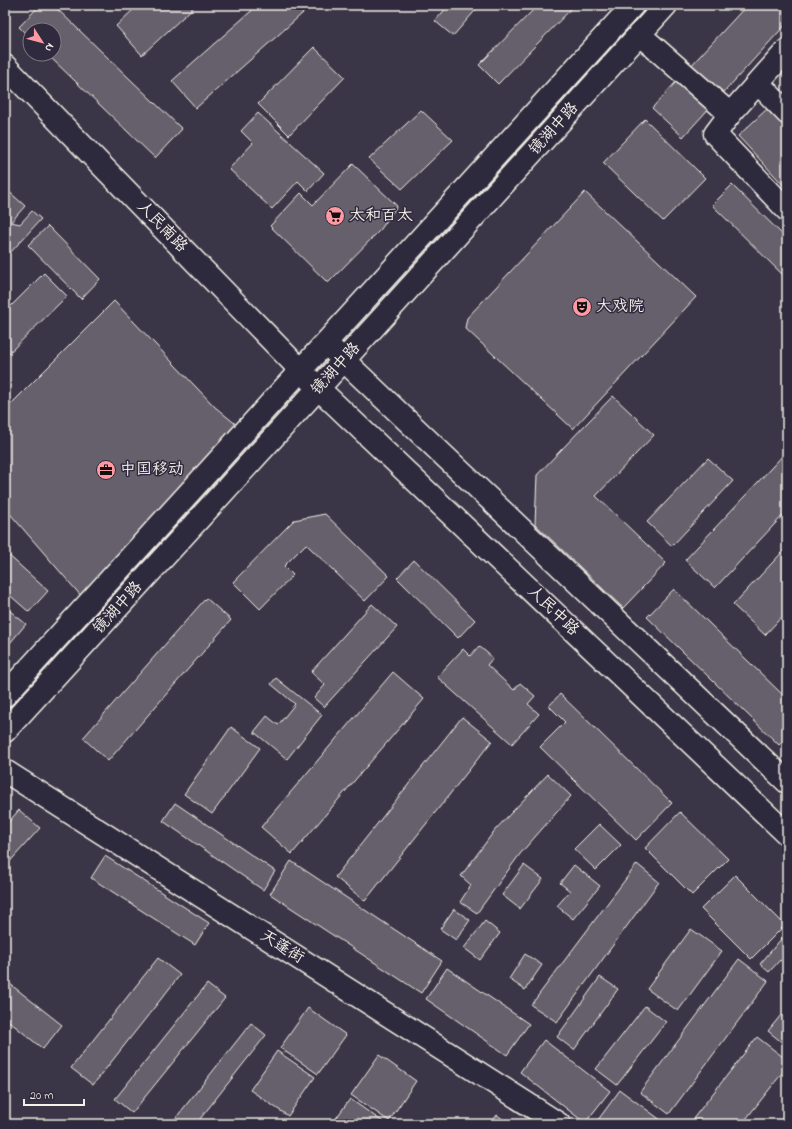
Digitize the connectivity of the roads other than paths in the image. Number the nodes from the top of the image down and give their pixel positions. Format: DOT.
graph roads {
  1 [pos="633,5"];
  2 [pos="666,5"];
  3 [pos="639,34"];
  4 [pos="787,50"];
  5 [pos="5,66"];
  6 [pos="758,83"];
  7 [pos="787,113"];
  8 [pos="730,114"];
  9 [pos="787,210"];
  10 [pos="325,342"];
  11 [pos="344,360"];
  12 [pos="300,370"];
  13 [pos="318,388"];
  14 [pos="5,695"];
  15 [pos="5,731"];
  16 [pos="5,771"];
  17 [pos="787,782"];
  18 [pos="787,834"];
  19 [pos="560,1124"];
  1 -- 10 [label="main road, 镜湖中路"];
  2 -- 3 [label="main road, 镜湖中路"];
  3 -- 8 [label="main road"];
  3 -- 11 [label="main road, 镜湖中路"];
  4 -- 6 [label="main road"];
  5 -- 12 [label="main road, 人民南路"];
  6 -- 7 [label="main road"];
  6 -- 8 [label="main road"];
  8 -- 9 [label="main road"];
  10 -- 11 [label="main road"];
  10 -- 12 [label="main road, 镜湖中路"];
  11 -- 13 [label="main road, 镜湖中路"];
  11 -- 17 [label="main road"];
  12 -- 13 [label="main road, 人民南路"];
  12 -- 14 [label="main road, 镜湖中路"];
  13 -- 15 [label="main road, 镜湖中路"];
  13 -- 18 [label="main road, 人民中路"];
  16 -- 19 [label="main road, 天蓬街"];
}
